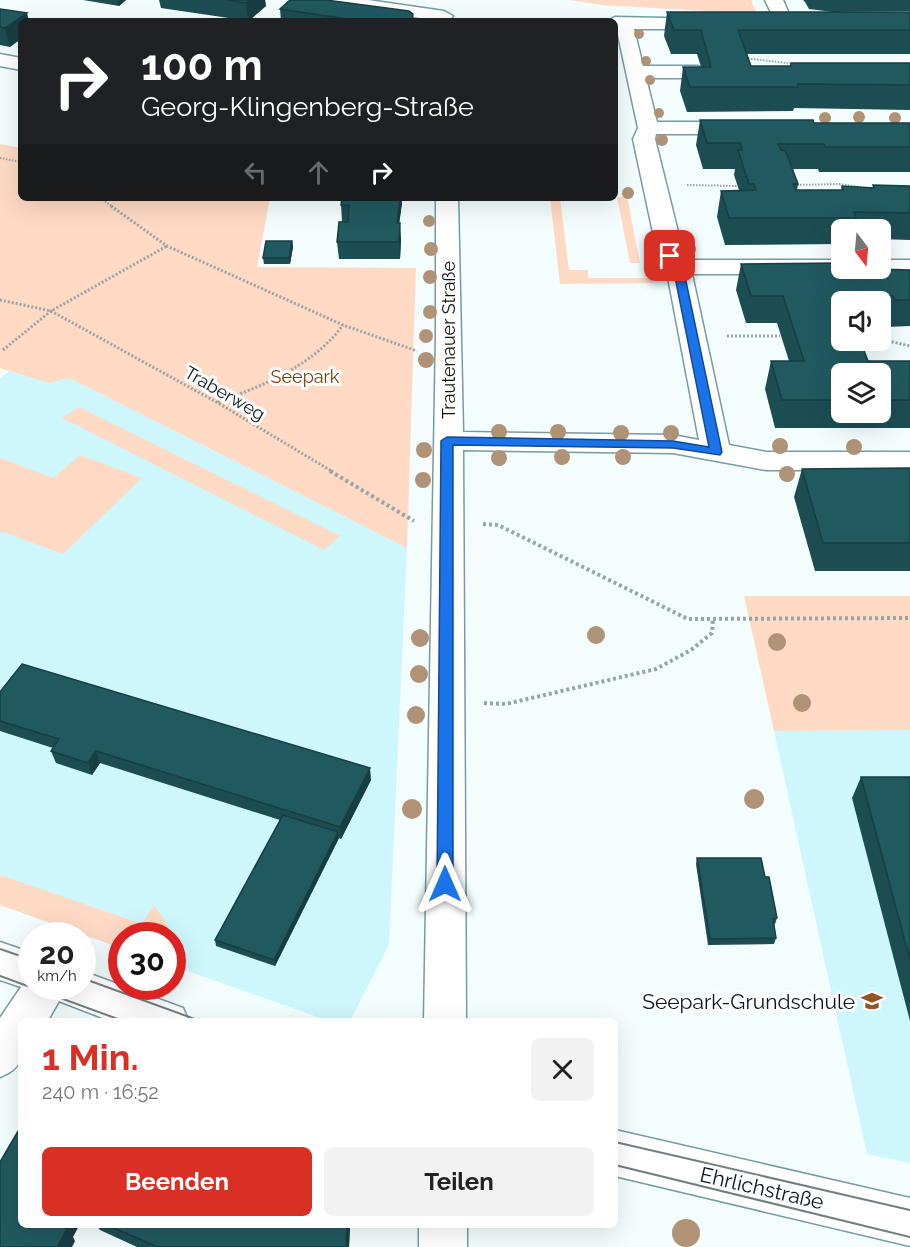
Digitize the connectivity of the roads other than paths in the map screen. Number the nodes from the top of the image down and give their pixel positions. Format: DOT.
graph roads {
  1 [pos="329,0"];
  2 [pos="774,0"];
  3 [pos="444,12"];
  4 [pos="619,23"];
  5 [pos="726,23"];
  6 [pos="761,23"];
  7 [pos="784,23"];
  8 [pos="807,23"];
  9 [pos="0,60"];
  10 [pos="18,63"];
  11 [pos="634,72"];
  12 [pos="698,72"];
  13 [pos="648,128"];
  14 [pos="763,128"];
  15 [pos="447,201"];
  16 [pos="678,267"];
  17 [pos="831,267"];
  18 [pos="891,267"];
  19 [pos="910,267"];
  20 [pos="447,441"];
  21 [pos="716,452"];
  22 [pos="910,461"];
  23 [pos="0,961"];
  24 [pos="18,967"];
  25 [pos="96,995"];
  26 [pos="36,1000"];
  27 [pos="25,1018"];
  28 [pos="157,1018"];
  29 [pos="444,1018"];
  30 [pos="18,1028"];
  31 [pos="0,1056"];
  32 [pos="618,1154"];
  33 [pos="910,1222"];
  34 [pos="443,1228"];
  35 [pos="443,1247"];
  1 -- 3 [label="street"];
  2 -- 7 [label="street"];
  4 -- 5 [label="street"];
  4 -- 11 [label="street"];
  6 -- 7 [label="street"];
  7 -- 8 [label="street"];
  9 -- 10 [label="street"];
  11 -- 12 [label="street"];
  11 -- 13 [label="street"];
  13 -- 14 [label="street"];
  13 -- 16 [label="street"];
  15 -- 20 [label="street, Trautenauer Straße"];
  16 -- 17 [label="street"];
  16 -- 21 [label="street"];
  18 -- 19 [label="street"];
  20 -- 21 [label="street"];
  20 -- 29 [label="street, Trautenauer Straße"];
  21 -- 22 [label="street"];
  23 -- 24 [label="street"];
  25 -- 28 [label="street"];
  26 -- 27 [label="street"];
  30 -- 31 [label="street"];
  32 -- 33 [label="street, Ehrlichstraße"];
  34 -- 35 [label="street"];
}
